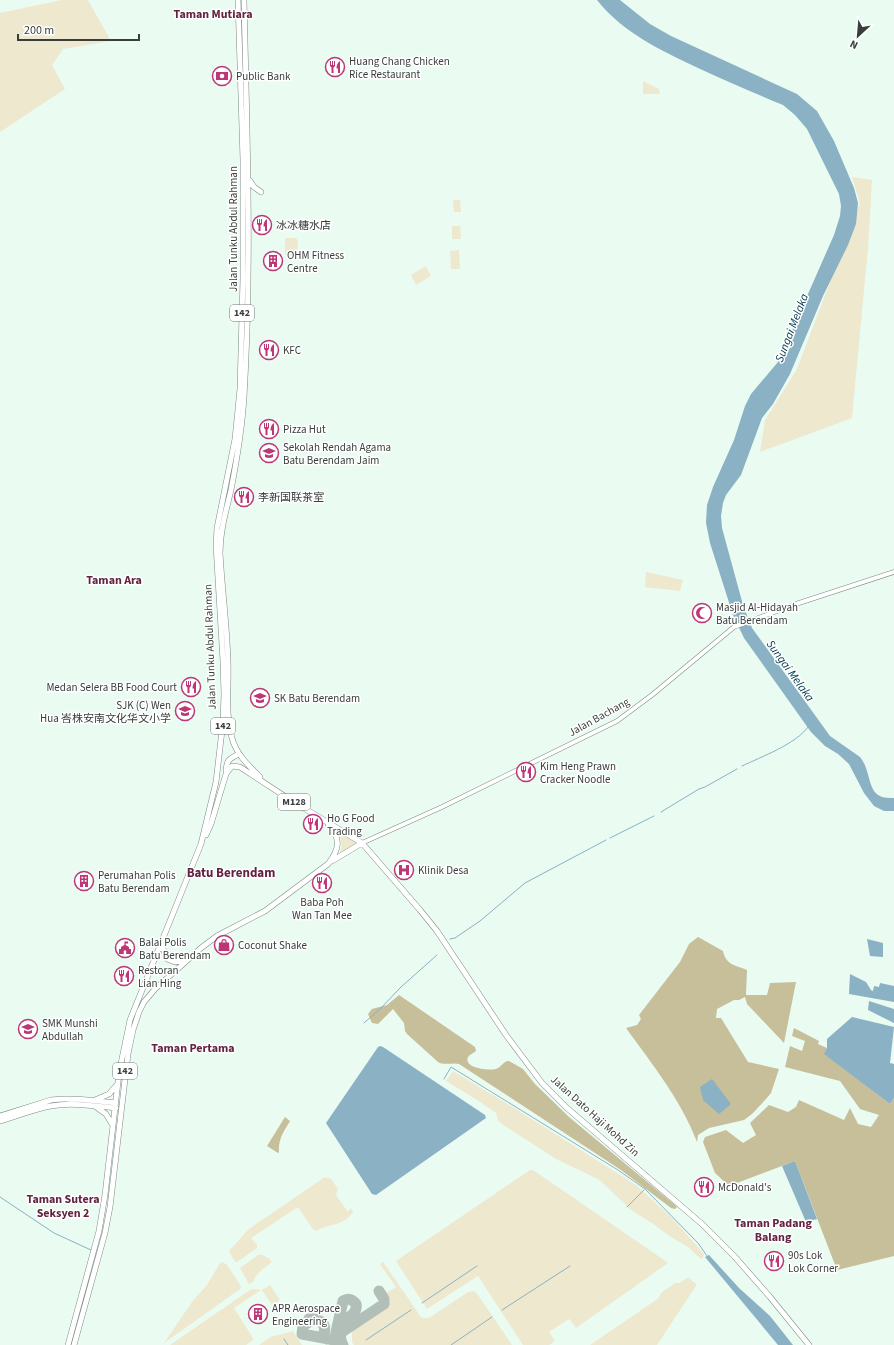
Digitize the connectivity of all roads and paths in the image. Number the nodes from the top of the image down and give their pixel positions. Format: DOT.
graph roads {
  1 [pos="238,0"];
  2 [pos="244,0"];
  3 [pos="248,176"];
  4 [pos="262,192"];
  5 [pos="894,572"];
  6 [pos="239,754"];
  7 [pos="226,774"];
  8 [pos="268,785"];
  9 [pos="322,818"];
  10 [pos="362,843"];
  11 [pos="201,844"];
  12 [pos="328,864"];
  13 [pos="161,943"];
  14 [pos="188,959"];
  15 [pos="117,1083"];
  16 [pos="92,1103"];
  17 [pos="114,1105"];
  18 [pos="121,1106"];
  19 [pos="0,1116"];
  20 [pos="0,1121"];
  21 [pos="113,1125"];
  22 [pos="68,1345"];
  23 [pos="74,1345"];
  24 [pos="809,1345"];
  1 -- 11 [label="main road, Jalan Tunku Abdul Rahman / 142"];
  2 -- 3 [label="main road, Jalan Tunku Abdul Rahman / 142"];
  3 -- 4 [label="main road"];
  3 -- 6 [label="main road, Jalan Tunku Abdul Rahman / 142"];
  5 -- 10 [label="street, Jalan Bachang"];
  6 -- 7 [label="main road"];
  6 -- 8 [label="main road, M128"];
  7 -- 8 [label="main road"];
  7 -- 11 [label="main road"];
  8 -- 9 [label="main road, M128"];
  9 -- 10 [label="main road, M128"];
  9 -- 12 [label="main road"];
  10 -- 12 [label="main road, Jalan Bachang / 142"];
  10 -- 24 [label="main road, Jalan Dato Haji Mohd Zin / M128"];
  11 -- 13 [label="main road, Jalan Tunku Abdul Rahman / 142"];
  12 -- 14 [label="main road, 142"];
  13 -- 14 [label="main road"];
  13 -- 15 [label="main road, Jalan Tunku Abdul Rahman / 142"];
  14 -- 18 [label="main road, 142"];
  15 -- 16 [label="main road"];
  15 -- 17 [label="main road, Jalan Tunku Abdul Rahman / 142"];
  16 -- 17 [label="main road"];
  16 -- 19 [label="main road"];
  16 -- 20 [label="main road"];
  16 -- 21 [label="main road"];
  17 -- 18 [label="main road"];
  17 -- 21 [label="main road, Jalan Tunku Abdul Rahman / 142"];
  18 -- 23 [label="main road, 142"];
  21 -- 22 [label="main road, Jalan Tunku Abdul Rahman / 142"];
}
